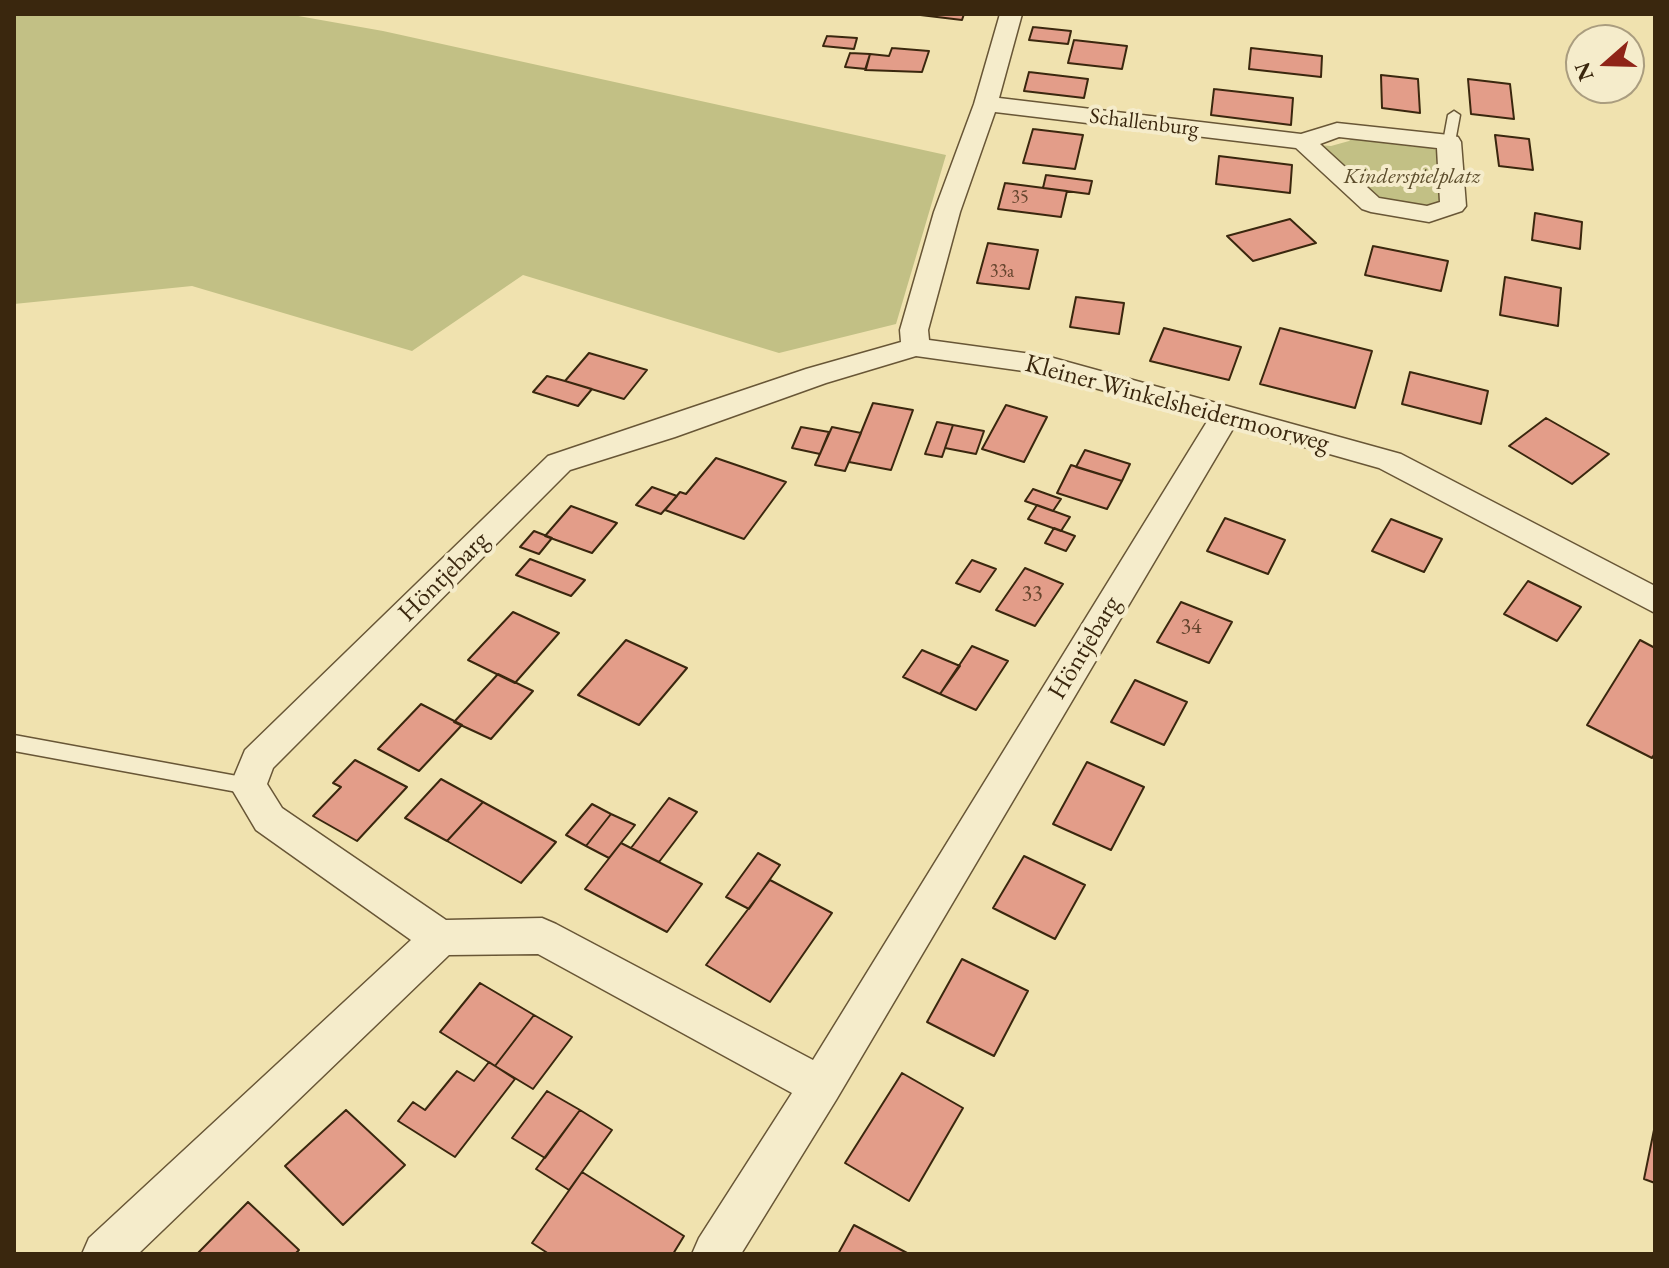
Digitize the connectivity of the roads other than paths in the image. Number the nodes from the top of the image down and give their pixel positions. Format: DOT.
graph roads {
  1 [pos="1011,14"];
  2 [pos="986,104"];
  3 [pos="1454,115"];
  4 [pos="1303,142"];
  5 [pos="1449,142"];
  6 [pos="915,347"];
  7 [pos="1226,415"];
  8 [pos="1655,601"];
  9 [pos="14,743"];
  10 [pos="248,786"];
  11 [pos="440,938"];
  12 [pos="821,1086"];
  13 [pos="105,1254"];
  14 [pos="715,1254"];
  1 -- 2 [label="street"];
  2 -- 4 [label="street, Schallenburg"];
  2 -- 6 [label="street"];
  3 -- 5 [label="lane"];
  4 -- 5 [label="street, Schallenburg"];
  4 -- 5 [label="street"];
  6 -- 7 [label="street, Kleiner Winkelsheidermoorweg"];
  6 -- 10 [label="street, Höntjebarg"];
  7 -- 8 [label="street, Kleiner Winkelsheidermoorweg"];
  7 -- 12 [label="street, Höntjebarg"];
  9 -- 10 [label="lane"];
  10 -- 11 [label="street"];
  11 -- 12 [label="street"];
  11 -- 13 [label="street"];
  12 -- 14 [label="street, Höntjebarg"];
}
